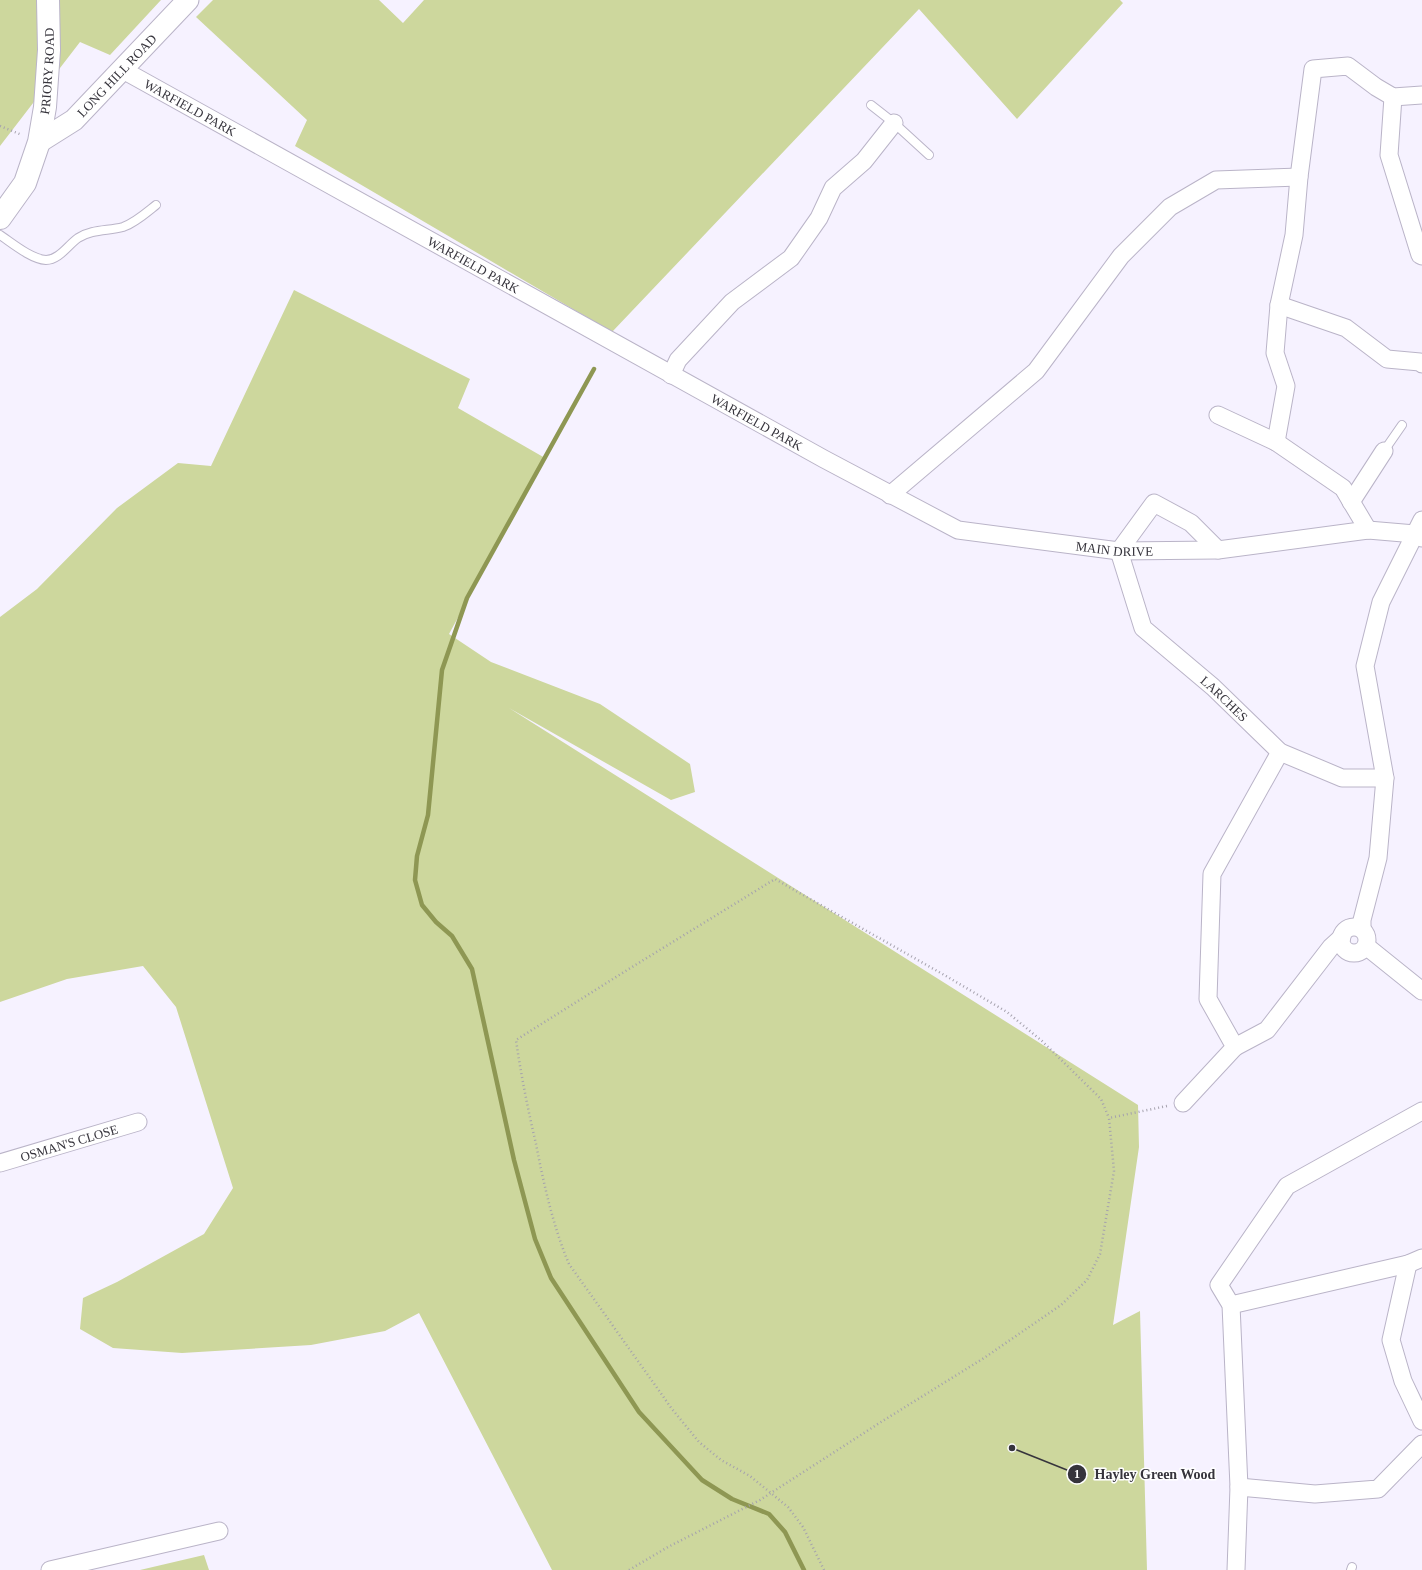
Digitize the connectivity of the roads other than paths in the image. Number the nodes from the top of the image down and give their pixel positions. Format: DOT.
graph roads {
  1 [pos="48,0"];
  2 [pos="188,0"];
  3 [pos="123,70"];
  4 [pos="1422,95"];
  5 [pos="1392,97"];
  6 [pos="871,105"];
  7 [pos="894,123"];
  8 [pos="39,142"];
  9 [pos="929,155"];
  10 [pos="1299,177"];
  11 [pos="156,205"];
  12 [pos="0,218"];
  13 [pos="0,234"];
  14 [pos="1422,256"];
  15 [pos="1279,305"];
  16 [pos="1422,364"];
  17 [pos="671,375"];
  18 [pos="1218,415"];
  19 [pos="1402,425"];
  20 [pos="1276,442"];
  21 [pos="1384,451"];
  22 [pos="824,460"];
  23 [pos="890,495"];
  24 [pos="1351,502"];
  25 [pos="1368,530"];
  26 [pos="1420,530"];
  27 [pos="1218,550"];
  28 [pos="1119,551"];
  29 [pos="1280,752"];
  30 [pos="1385,778"];
  31 [pos="1360,925"];
  32 [pos="1339,944"];
  33 [pos="1366,946"];
  34 [pos="1422,991"];
  35 [pos="1235,1047"];
  36 [pos="1183,1102"];
  37 [pos="1422,1111"];
  38 [pos="138,1122"];
  39 [pos="0,1163"];
  40 [pos="1415,1261"];
  41 [pos="1231,1305"];
  42 [pos="1422,1421"];
  43 [pos="1422,1444"];
  44 [pos="1239,1487"];
  45 [pos="219,1531"];
  46 [pos="50,1570"];
  47 [pos="1236,1570"];
  1 -- 8 [label="main road, PRIORY ROAD"];
  2 -- 3 [label="street, LONG HILL ROAD"];
  3 -- 8 [label="street, LONG HILL ROAD"];
  3 -- 17 [label="street, WARFIELD PARK"];
  4 -- 5 [label="street"];
  5 -- 10 [label="street"];
  5 -- 14 [label="street"];
  6 -- 7 [label="lane"];
  7 -- 9 [label="lane"];
  7 -- 17 [label="street"];
  8 -- 12 [label="main road, PRIORY ROAD"];
  10 -- 15 [label="street"];
  10 -- 23 [label="street"];
  11 -- 13 [label="lane"];
  15 -- 16 [label="street"];
  15 -- 20 [label="street"];
  17 -- 22 [label="street, WARFIELD PARK"];
  18 -- 20 [label="street"];
  19 -- 21 [label="lane"];
  20 -- 24 [label="street"];
  21 -- 24 [label="street"];
  22 -- 23 [label="street, MAIN DRIVE"];
  23 -- 28 [label="street, MAIN DRIVE"];
  24 -- 25 [label="street"];
  25 -- 26 [label="street, MAIN DRIVE"];
  25 -- 27 [label="street, MAIN DRIVE"];
  26 -- 30 [label="street"];
  27 -- 28 [label="street, MAIN DRIVE"];
  27 -- 28 [label="street"];
  28 -- 29 [label="street, LARCHES"];
  29 -- 30 [label="street, LARCHES"];
  29 -- 35 [label="street"];
  30 -- 31 [label="street"];
  31 -- 32 [label="street"];
  31 -- 33 [label="street"];
  32 -- 33 [label="street"];
  32 -- 35 [label="street"];
  33 -- 34 [label="street"];
  35 -- 36 [label="street"];
  37 -- 41 [label="street"];
  38 -- 39 [label="street, OSMAN'S CLOSE"];
  40 -- 41 [label="street"];
  40 -- 42 [label="street"];
  41 -- 44 [label="street"];
  43 -- 44 [label="street"];
  44 -- 47 [label="street"];
  45 -- 46 [label="street"];
}
